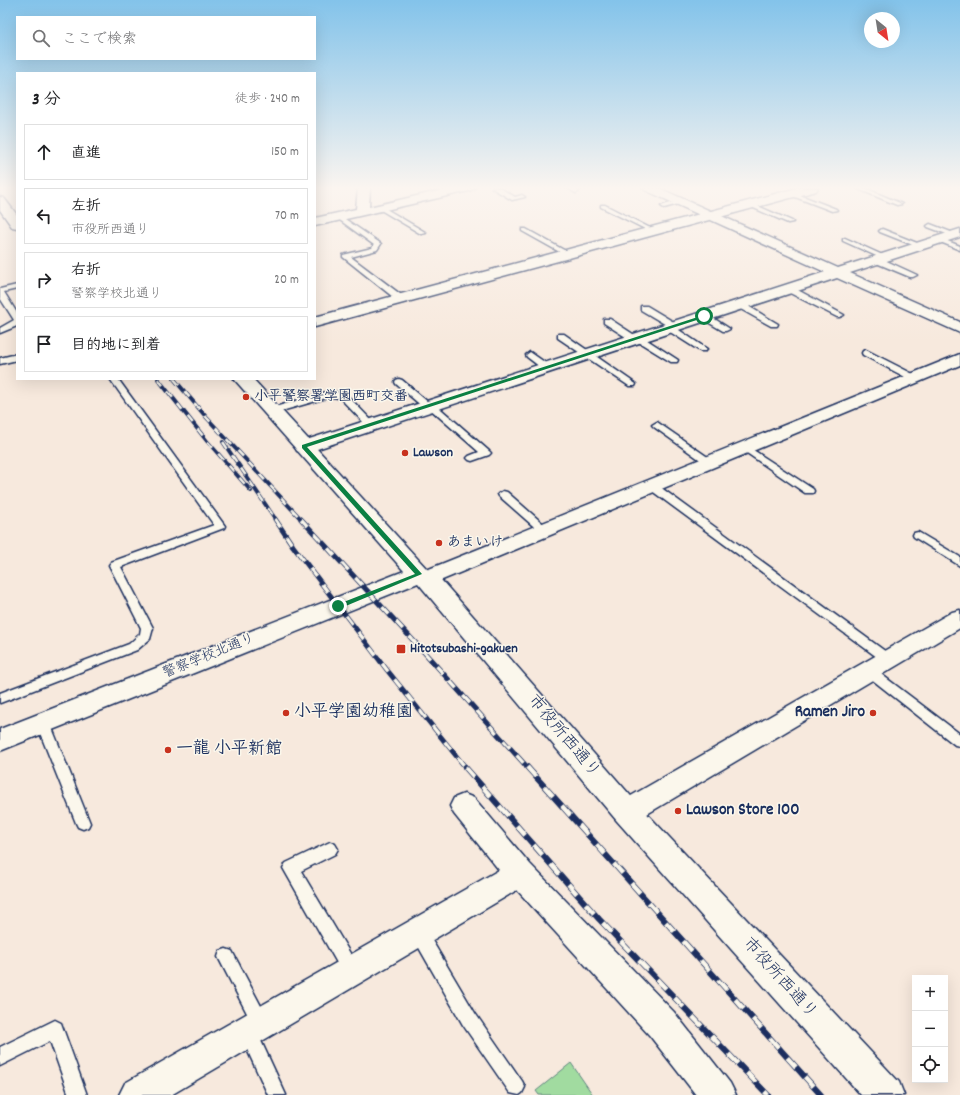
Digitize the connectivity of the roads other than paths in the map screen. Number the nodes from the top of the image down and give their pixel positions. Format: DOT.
graph roads {
  1 [pos="371,239"];
  2 [pos="540,239"];
  3 [pos="623,239"];
  4 [pos="762,239"];
  5 [pos="903,239"];
  6 [pos="954,239"];
  7 [pos="845,240"];
  8 [pos="920,246"];
  9 [pos="567,254"];
  10 [pos="881,259"];
  11 [pos="838,273"];
  12 [pos="913,276"];
  13 [pos="16,287"];
  14 [pos="789,289"];
  15 [pos="0,291"];
  16 [pos="401,299"];
  17 [pos="740,305"];
  18 [pos="644,308"];
  19 [pos="840,315"];
  20 [pos="704,316"];
  21 [pos="16,318"];
  22 [pos="16,321"];
  23 [pos="607,321"];
  24 [pos="316,322"];
  25 [pos="774,324"];
  26 [pos="672,327"];
  27 [pos="960,328"];
  28 [pos="726,329"];
  29 [pos="0,331"];
  30 [pos="561,336"];
  31 [pos="637,338"];
  32 [pos="703,349"];
  33 [pos="866,353"];
  34 [pos="530,355"];
  35 [pos="587,355"];
  36 [pos="16,357"];
  37 [pos="960,359"];
  38 [pos="674,360"];
  39 [pos="0,362"];
  40 [pos="547,368"];
  41 [pos="914,378"];
  42 [pos="115,380"];
  43 [pos="244,380"];
  44 [pos="399,382"];
  45 [pos="632,384"];
  46 [pos="429,406"];
  47 [pos="271,410"];
  48 [pos="371,425"];
  49 [pos="657,425"];
  50 [pos="304,447"];
  51 [pos="744,448"];
  52 [pos="472,458"];
  53 [pos="709,462"];
  54 [pos="652,486"];
  55 [pos="810,491"];
  56 [pos="503,494"];
  57 [pos="544,530"];
  58 [pos="918,535"];
  59 [pos="960,562"];
  60 [pos="423,576"];
  61 [pos="960,618"];
  62 [pos="879,666"];
  63 [pos="0,698"];
  64 [pos="43,723"];
  65 [pos="0,740"];
  66 [pos="960,741"];
  67 [pos="464,806"];
  68 [pos="627,812"];
  69 [pos="82,824"];
  70 [pos="330,849"];
  71 [pos="520,873"];
  72 [pos="418,932"];
  73 [pos="226,957"];
  74 [pos="351,971"];
  75 [pos="254,1028"];
  76 [pos="0,1057"];
  77 [pos="516,1087"];
  78 [pos="78,1095"];
  79 [pos="137,1095"];
  80 [pos="277,1095"];
  81 [pos="718,1095"];
  82 [pos="886,1095"];
  1 -- 16 [label="lane"];
  2 -- 9 [label="lane"];
  3 -- 9 [label="street"];
  4 -- 11 [label="street"];
  5 -- 8 [label="lane"];
  6 -- 8 [label="street"];
  7 -- 10 [label="lane"];
  8 -- 10 [label="street"];
  9 -- 16 [label="street"];
  10 -- 11 [label="street"];
  10 -- 12 [label="lane"];
  11 -- 14 [label="street"];
  11 -- 27 [label="street"];
  13 -- 15 [label="lane"];
  14 -- 17 [label="street"];
  14 -- 19 [label="lane"];
  15 -- 21 [label="lane"];
  16 -- 24 [label="street"];
  17 -- 20 [label="street"];
  17 -- 25 [label="lane"];
  18 -- 26 [label="lane"];
  20 -- 26 [label="street"];
  20 -- 28 [label="lane"];
  22 -- 29 [label="lane"];
  23 -- 31 [label="lane"];
  26 -- 31 [label="street"];
  26 -- 32 [label="lane"];
  30 -- 35 [label="lane"];
  31 -- 35 [label="street"];
  31 -- 38 [label="lane"];
  33 -- 41 [label="lane"];
  34 -- 40 [label="lane"];
  35 -- 40 [label="street"];
  35 -- 45 [label="lane"];
  36 -- 39 [label="lane"];
  37 -- 41 [label="street"];
  40 -- 46 [label="street"];
  41 -- 51 [label="street"];
  42 -- 63 [label="lane"];
  43 -- 47 [label="street, 市役所西通り"];
  44 -- 46 [label="lane"];
  46 -- 48 [label="street"];
  46 -- 52 [label="lane"];
  47 -- 48 [label="lane"];
  47 -- 50 [label="street, 市役所西通り"];
  48 -- 50 [label="street"];
  49 -- 53 [label="lane"];
  50 -- 60 [label="street, 市役所西通り"];
  51 -- 53 [label="street"];
  51 -- 55 [label="lane"];
  53 -- 54 [label="street"];
  54 -- 57 [label="street"];
  54 -- 62 [label="lane"];
  56 -- 57 [label="lane"];
  57 -- 60 [label="street"];
  58 -- 59 [label="lane"];
  60 -- 64 [label="street, 警察学校北通り"];
  60 -- 68 [label="street, 市役所西通り"];
  61 -- 62 [label="street"];
  62 -- 66 [label="lane"];
  62 -- 68 [label="street"];
  64 -- 65 [label="street, 警察学校北通り"];
  64 -- 69 [label="lane"];
  67 -- 71 [label="street"];
  68 -- 82 [label="street, 市役所西通り"];
  70 -- 74 [label="lane"];
  71 -- 72 [label="street"];
  71 -- 81 [label="street"];
  72 -- 74 [label="street"];
  72 -- 77 [label="lane"];
  73 -- 75 [label="lane"];
  74 -- 75 [label="street"];
  75 -- 79 [label="street"];
  75 -- 80 [label="lane"];
  76 -- 78 [label="lane"];
}
